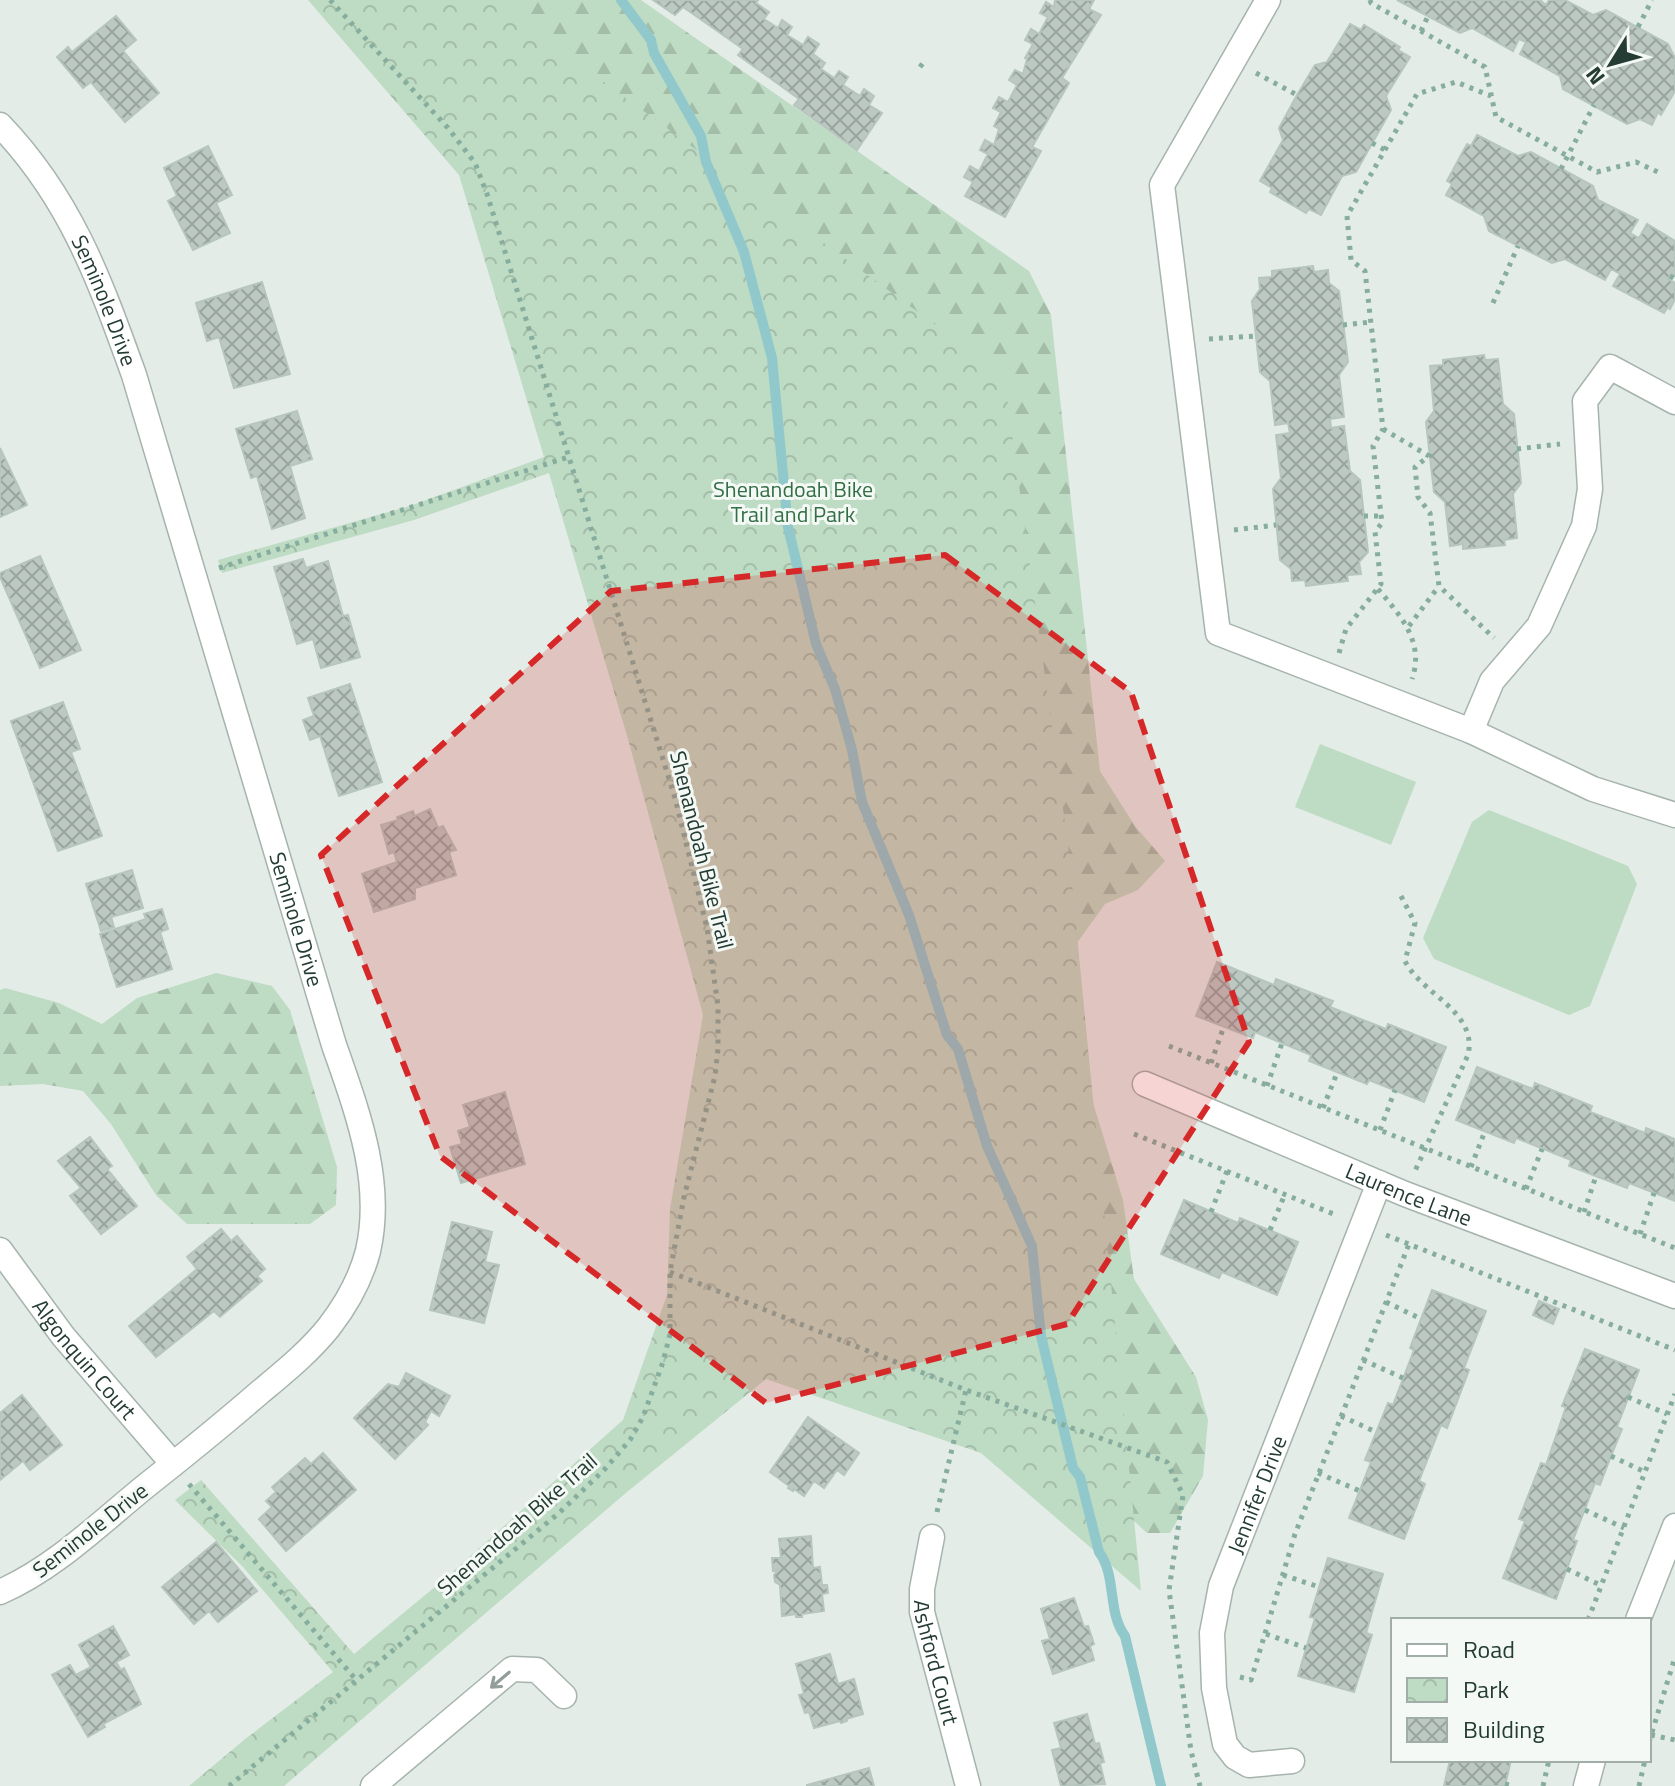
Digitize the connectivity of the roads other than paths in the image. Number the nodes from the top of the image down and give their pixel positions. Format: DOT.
graph roads {
  1 [pos="1268,0"];
  2 [pos="0,125"];
  3 [pos="1675,402"];
  4 [pos="1471,731"];
  5 [pos="1675,815"];
  6 [pos="1145,1084"];
  7 [pos="1379,1183"];
  8 [pos="0,1250"];
  9 [pos="1675,1296"];
  10 [pos="173,1464"];
  11 [pos="1675,1526"];
  12 [pos="932,1537"];
  13 [pos="0,1592"];
  14 [pos="1639,1618"];
  15 [pos="564,1696"];
  16 [pos="1292,1761"];
  17 [pos="1592,1762"];
  18 [pos="380,1780"];
  19 [pos="968,1786"];
  20 [pos="1586,1786"];
  1 -- 4 [label="street"];
  2 -- 10 [label="street, Seminole Drive"];
  3 -- 4 [label="street"];
  4 -- 5 [label="street"];
  6 -- 7 [label="street, Laurence Lane"];
  7 -- 9 [label="street, Laurence Lane"];
  7 -- 16 [label="street, Jennifer Drive"];
  8 -- 10 [label="street, Algonquin Court"];
  10 -- 13 [label="street, Seminole Drive"];
  11 -- 14 [label="street"];
  12 -- 19 [label="street, Ashford Court"];
  15 -- 18 [label="street, one-way"];
  17 -- 20 [label="street"];
}
